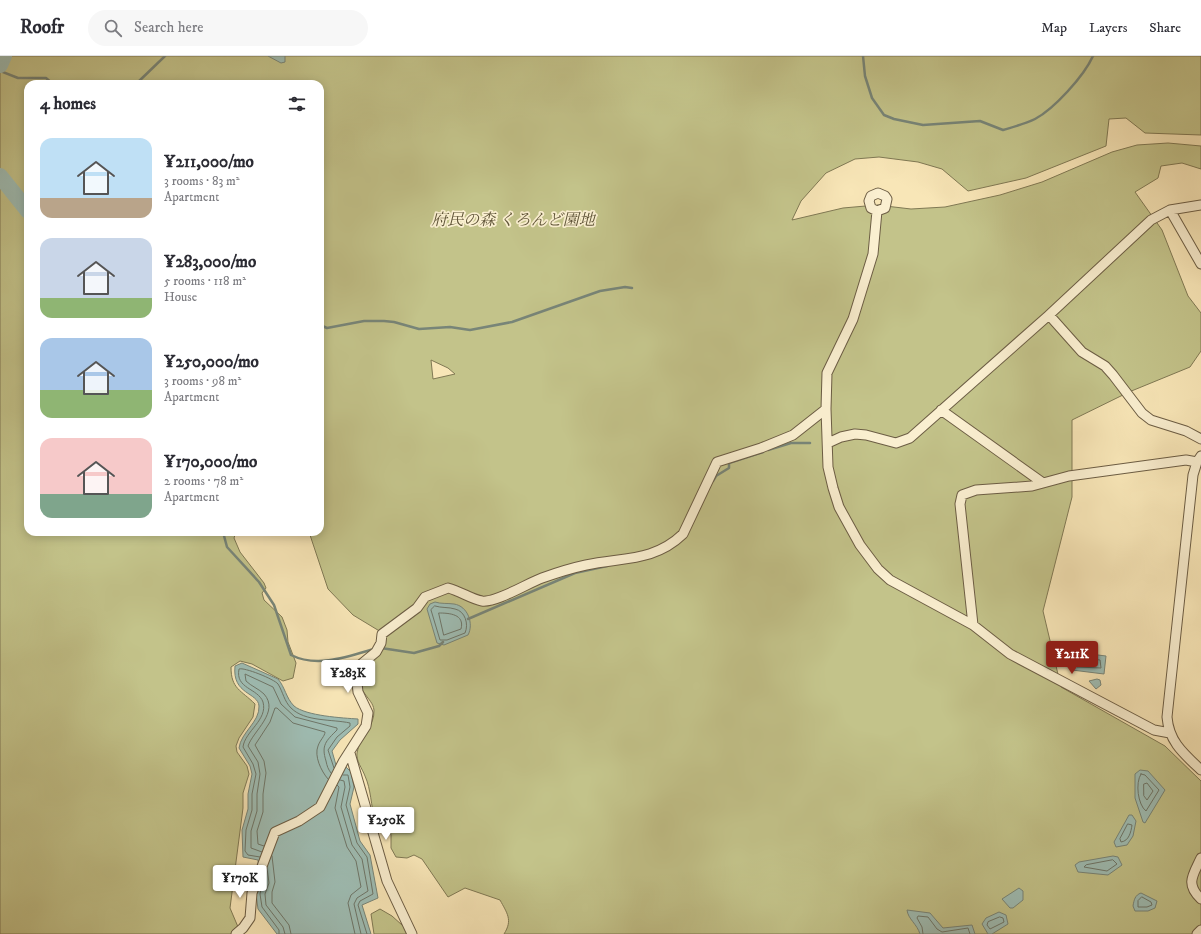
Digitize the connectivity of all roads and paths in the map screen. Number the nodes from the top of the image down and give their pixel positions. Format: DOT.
graph roads {
  1 [pos="1201,205"];
  2 [pos="1170,210"];
  3 [pos="877,211"];
  4 [pos="1201,264"];
  5 [pos="1050,314"];
  6 [pos="826,409"];
  7 [pos="941,410"];
  8 [pos="1201,439"];
  9 [pos="828,443"];
  10 [pos="1199,459"];
  11 [pos="1043,483"];
  12 [pos="973,624"];
  13 [pos="1170,733"];
  14 [pos="350,753"];
  15 [pos="1200,766"];
  16 [pos="1201,858"];
  17 [pos="1201,899"];
  18 [pos="1201,930"];
  19 [pos="236,934"];
  20 [pos="412,934"];
  21 [pos="1197,934"];
  1 -- 2 [label="street"];
  2 -- 4 [label="street"];
  2 -- 5 [label="street"];
  3 -- 6 [label="street"];
  5 -- 7 [label="street"];
  5 -- 8 [label="street"];
  6 -- 9 [label="street"];
  6 -- 14 [label="street"];
  7 -- 9 [label="street"];
  7 -- 11 [label="street"];
  9 -- 12 [label="street"];
  10 -- 11 [label="street"];
  10 -- 13 [label="street"];
  11 -- 12 [label="street"];
  12 -- 13 [label="street"];
  13 -- 15 [label="street"];
  14 -- 19 [label="street"];
  14 -- 20 [label="street"];
  16 -- 17 [label="street"];
  18 -- 21 [label="street"];
}
